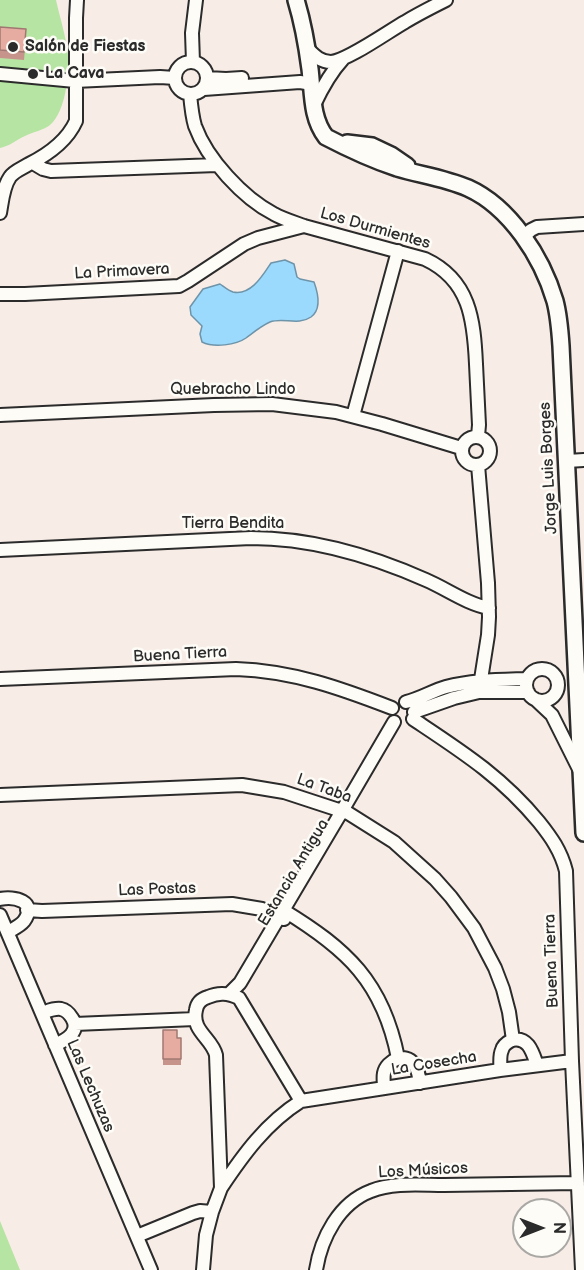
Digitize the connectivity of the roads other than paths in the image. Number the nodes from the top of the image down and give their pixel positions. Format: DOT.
graph roads {
  1 [pos="77,0"];
  2 [pos="196,0"];
  3 [pos="296,0"];
  4 [pos="447,0"];
  5 [pos="307,48"];
  6 [pos="343,59"];
  7 [pos="193,62"];
  8 [pos="0,74"];
  9 [pos="175,78"];
  10 [pos="311,78"];
  11 [pos="75,81"];
  12 [pos="205,84"];
  13 [pos="190,94"];
  14 [pos="314,105"];
  15 [pos="33,163"];
  16 [pos="217,165"];
  17 [pos="0,213"];
  18 [pos="584,224"];
  19 [pos="304,226"];
  20 [pos="523,237"];
  21 [pos="398,251"];
  22 [pos="0,294"];
  23 [pos="0,415"];
  24 [pos="353,416"];
  25 [pos="478,436"];
  26 [pos="461,448"];
  27 [pos="584,460"];
  28 [pos="567,461"];
  29 [pos="478,465"];
  30 [pos="0,550"];
  31 [pos="578,578"];
  32 [pos="489,608"];
  33 [pos="549,671"];
  34 [pos="0,679"];
  35 [pos="580,683"];
  36 [pos="480,687"];
  37 [pos="557,688"];
  38 [pos="530,690"];
  39 [pos="406,716"];
  40 [pos="581,772"];
  41 [pos="0,795"];
  42 [pos="345,812"];
  43 [pos="584,832"];
  44 [pos="0,899"];
  45 [pos="27,910"];
  46 [pos="0,915"];
  47 [pos="284,915"];
  48 [pos="8,932"];
  49 [pos="234,996"];
  50 [pos="42,1012"];
  51 [pos="195,1019"];
  52 [pos="75,1024"];
  53 [pos="513,1040"];
  54 [pos="55,1046"];
  55 [pos="398,1058"];
  56 [pos="572,1061"];
  57 [pos="537,1065"];
  58 [pos="500,1070"];
  59 [pos="420,1083"];
  60 [pos="384,1088"];
  61 [pos="301,1101"];
  62 [pos="219,1152"];
  63 [pos="239,1161"];
  64 [pos="578,1183"];
  65 [pos="221,1188"];
  66 [pos="212,1212"];
  67 [pos="137,1236"];
  68 [pos="151,1270"];
  69 [pos="202,1270"];
  70 [pos="316,1270"];
  71 [pos="582,1270"];
  1 -- 11 [label="street"];
  2 -- 7 [label="street"];
  3 -- 5 [label="street, Jorge Luis Borges"];
  4 -- 6 [label="street"];
  5 -- 6 [label="street"];
  5 -- 10 [label="street, Jorge Luis Borges"];
  6 -- 14 [label="street"];
  7 -- 9 [label="street"];
  7 -- 12 [label="street"];
  8 -- 11 [label="street"];
  9 -- 11 [label="street"];
  9 -- 13 [label="street"];
  10 -- 12 [label="street"];
  10 -- 14 [label="street, Jorge Luis Borges"];
  11 -- 15 [label="street"];
  12 -- 13 [label="street"];
  13 -- 16 [label="street, Los Durmientes"];
  14 -- 20 [label="street, Jorge Luis Borges"];
  15 -- 16 [label="street"];
  15 -- 17 [label="street"];
  16 -- 19 [label="street, Los Durmientes"];
  18 -- 20 [label="street"];
  19 -- 21 [label="street, Los Durmientes"];
  19 -- 22 [label="street, La Primavera"];
  20 -- 28 [label="street, Jorge Luis Borges"];
  21 -- 24 [label="street"];
  21 -- 25 [label="street, Los Durmientes"];
  23 -- 24 [label="street, Quebracho Lindo"];
  24 -- 26 [label="street, Quebracho Lindo"];
  25 -- 26 [label="street"];
  25 -- 29 [label="street"];
  26 -- 29 [label="street"];
  27 -- 28 [label="street"];
  28 -- 31 [label="street, Jorge Luis Borges"];
  29 -- 32 [label="street"];
  30 -- 32 [label="street, Tierra Bendita"];
  31 -- 35 [label="street, Jorge Luis Borges"];
  32 -- 36 [label="street"];
  33 -- 35 [label="street"];
  33 -- 37 [label="street"];
  33 -- 38 [label="street"];
  34 -- 39 [label="street, Buena Tierra"];
  35 -- 37 [label="street"];
  35 -- 40 [label="street, Jorge Luis Borges"];
  36 -- 38 [label="street"];
  36 -- 39 [label="street"];
  37 -- 38 [label="street"];
  38 -- 40 [label="street"];
  39 -- 42 [label="street, Estancia Antigua"];
  39 -- 56 [label="street, Buena Tierra"];
  40 -- 43 [label="street, Jorge Luis Borges"];
  41 -- 42 [label="street, La Taba"];
  42 -- 47 [label="street, Estancia Antigua"];
  42 -- 53 [label="street, La Taba"];
  44 -- 45 [label="street, Las Postas"];
  45 -- 47 [label="street, Las Postas"];
  45 -- 48 [label="street"];
  46 -- 48 [label="street, Las Lechuzas"];
  47 -- 49 [label="street, Estancia Antigua"];
  47 -- 55 [label="street, Las Postas"];
  48 -- 50 [label="street, Las Lechuzas"];
  49 -- 51 [label="street"];
  49 -- 61 [label="street"];
  50 -- 52 [label="street"];
  50 -- 54 [label="street, Las Lechuzas"];
  51 -- 52 [label="street"];
  51 -- 62 [label="street"];
  52 -- 54 [label="street"];
  53 -- 57 [label="street"];
  53 -- 58 [label="street"];
  54 -- 67 [label="street, Las Lechuzas"];
  55 -- 59 [label="street"];
  55 -- 60 [label="street"];
  56 -- 57 [label="street, La Cosecha"];
  56 -- 64 [label="street, Buena Tierra"];
  57 -- 58 [label="street, La Cosecha"];
  58 -- 59 [label="street, La Cosecha"];
  59 -- 60 [label="street, La Cosecha"];
  60 -- 61 [label="street, La Cosecha"];
  61 -- 63 [label="street, La Cosecha"];
  62 -- 63 [label="street"];
  62 -- 65 [label="street"];
  63 -- 65 [label="street, La Cosecha"];
  64 -- 70 [label="street, Los Músicos"];
  64 -- 71 [label="street, Buena Tierra"];
  65 -- 66 [label="street"];
  66 -- 67 [label="street"];
  66 -- 69 [label="street"];
  67 -- 68 [label="street, Las Lechuzas"];
}
